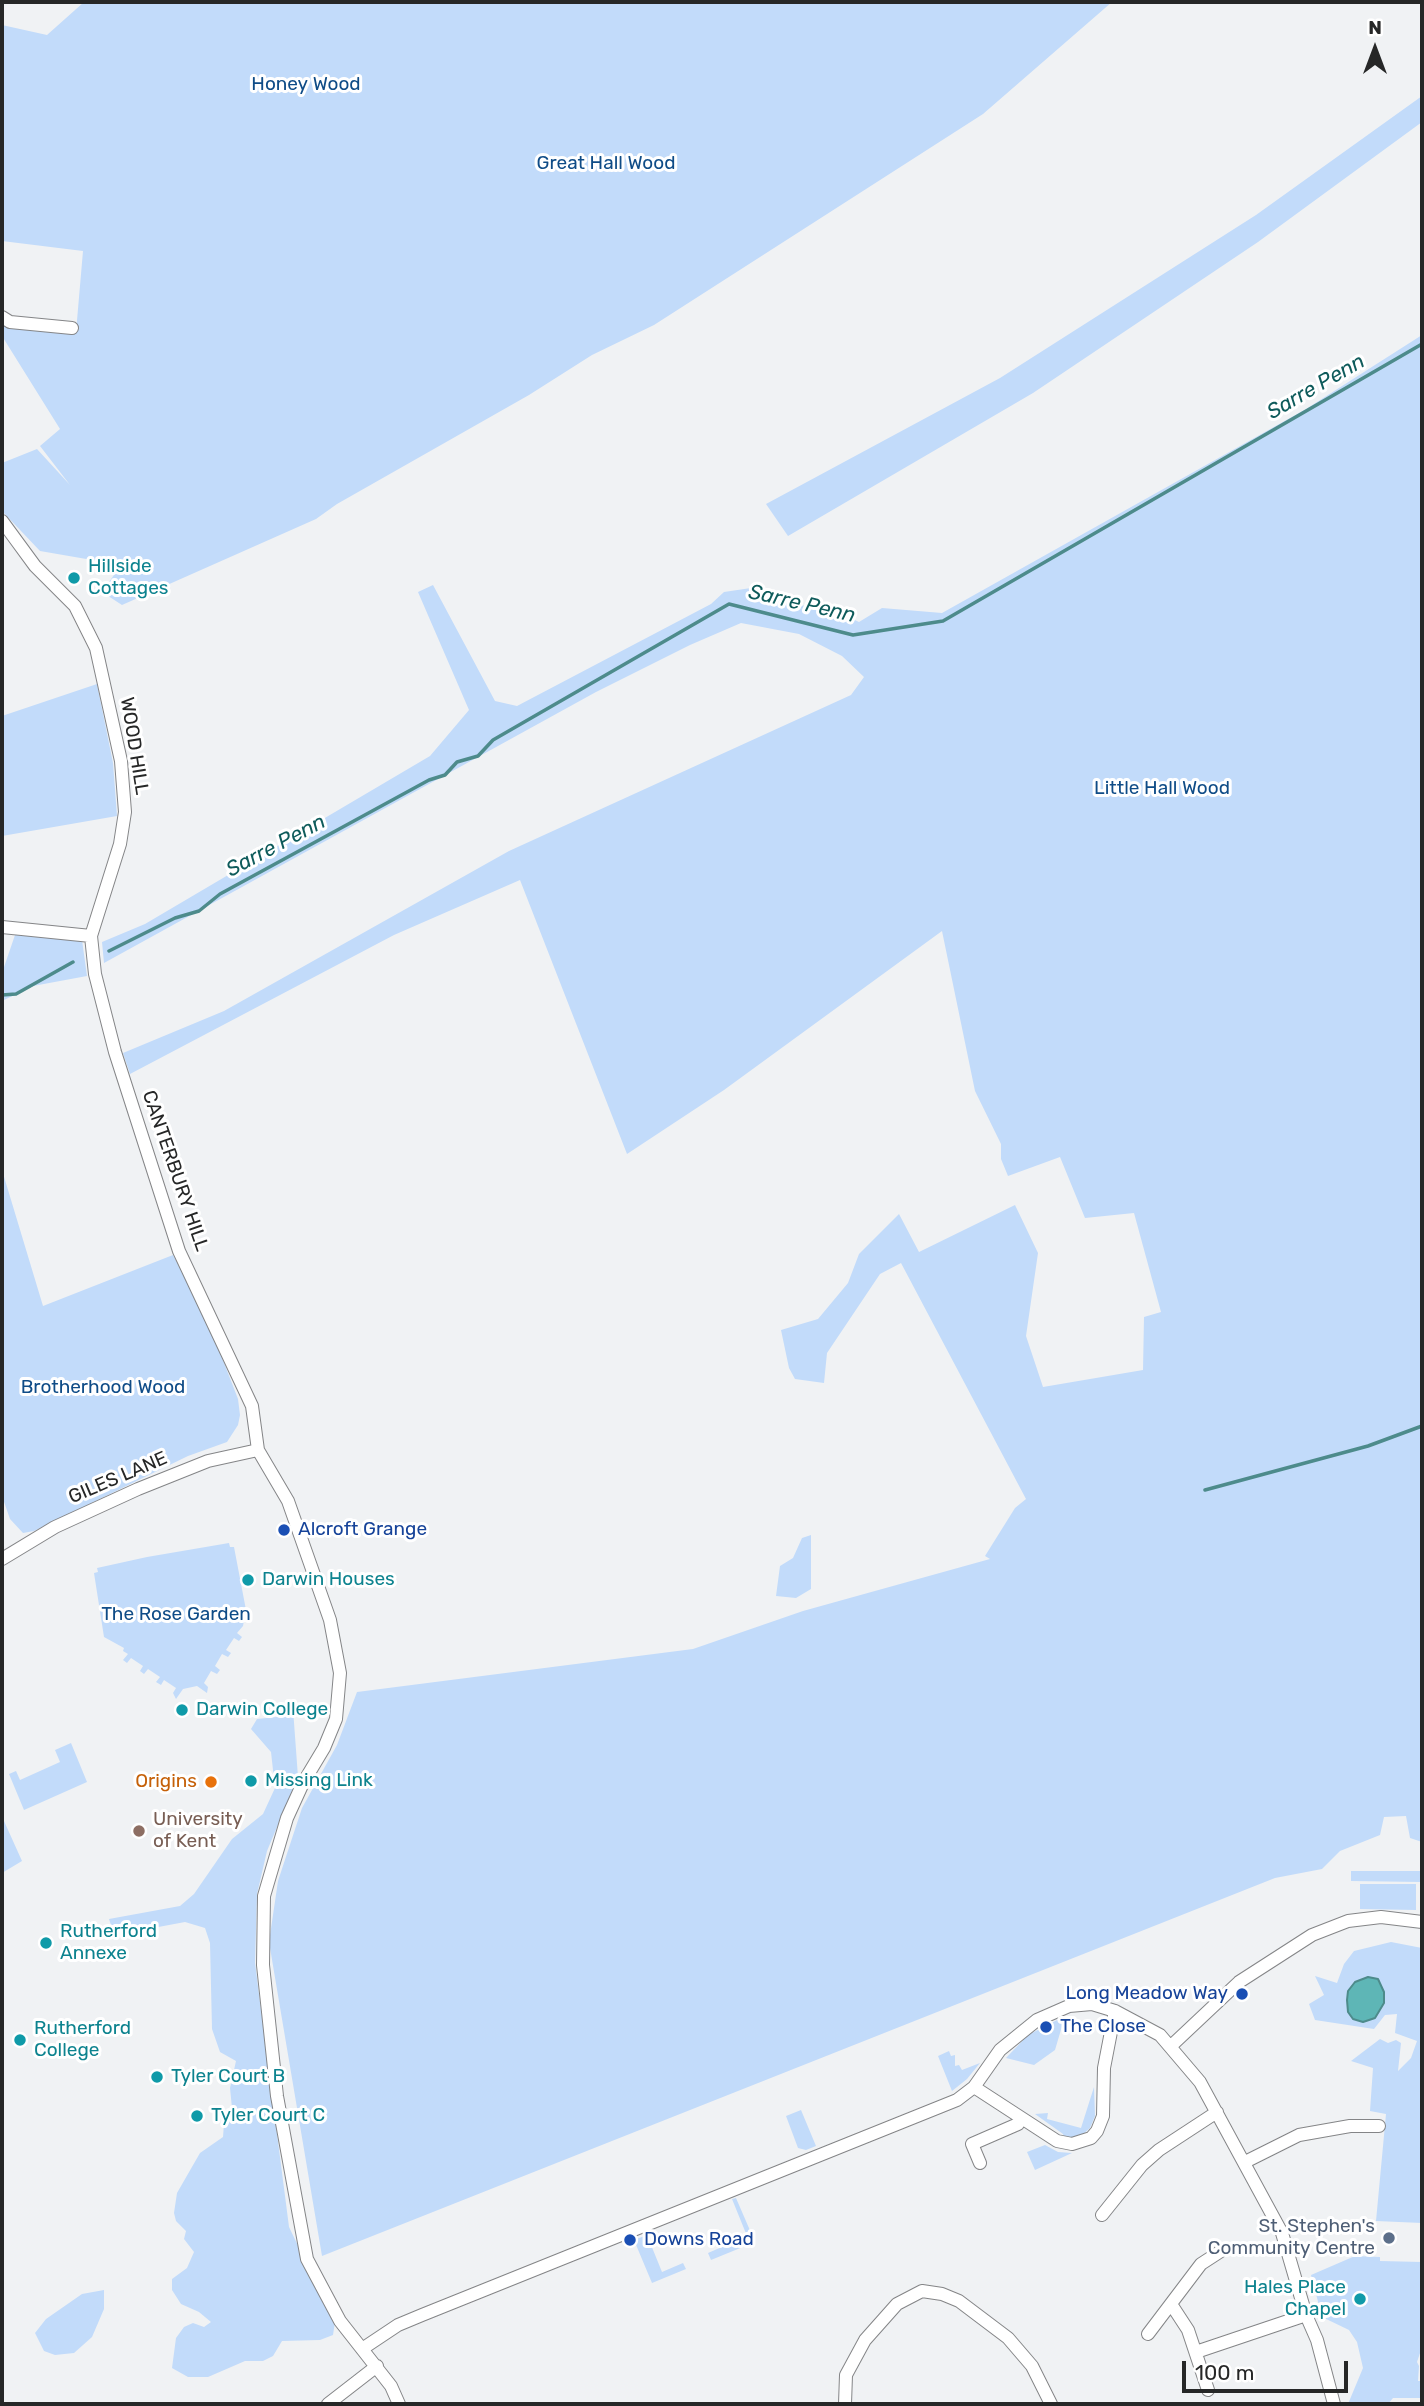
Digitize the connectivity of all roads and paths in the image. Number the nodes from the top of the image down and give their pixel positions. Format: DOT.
graph roads {
  1 [pos="2,317"];
  2 [pos="72,328"];
  3 [pos="2,521"];
  4 [pos="2,927"];
  5 [pos="91,936"];
  6 [pos="258,1450"];
  7 [pos="2,1559"];
  8 [pos="1422,1922"];
  9 [pos="1115,2011"];
  10 [pos="1171,2046"];
  11 [pos="974,2087"];
  12 [pos="1217,2112"];
  13 [pos="1021,2118"];
  14 [pos="1373,2123"];
  15 [pos="1245,2162"];
  16 [pos="981,2163"];
  17 [pos="1104,2209"];
  18 [pos="1216,2256"];
  19 [pos="1171,2304"];
  20 [pos="1306,2315"];
  21 [pos="1148,2334"];
  22 [pos="362,2349"];
  23 [pos="1196,2352"];
  24 [pos="377,2366"];
  25 [pos="1203,2385"];
  26 [pos="328,2404"];
  27 [pos="399,2404"];
  28 [pos="845,2404"];
  29 [pos="1052,2404"];
  30 [pos="1334,2404"];
  1 -- 2 [label="street"];
  3 -- 5 [label="street, WOOD HILL"];
  4 -- 5 [label="street"];
  5 -- 6 [label="street, CANTERBURY HILL"];
  6 -- 7 [label="street, GILES LANE"];
  6 -- 22 [label="street"];
  8 -- 10 [label="street"];
  9 -- 10 [label="street"];
  9 -- 11 [label="street"];
  9 -- 13 [label="street"];
  10 -- 12 [label="street"];
  11 -- 13 [label="street"];
  11 -- 22 [label="street"];
  12 -- 15 [label="street"];
  12 -- 17 [label="street"];
  13 -- 16 [label="street"];
  14 -- 15 [label="street"];
  15 -- 20 [label="street"];
  18 -- 19 [label="street"];
  19 -- 21 [label="street"];
  19 -- 23 [label="street"];
  20 -- 23 [label="street"];
  20 -- 30 [label="street"];
  22 -- 24 [label="street"];
  23 -- 25 [label="street"];
  24 -- 26 [label="street"];
  24 -- 27 [label="street"];
  28 -- 29 [label="street"];
}
